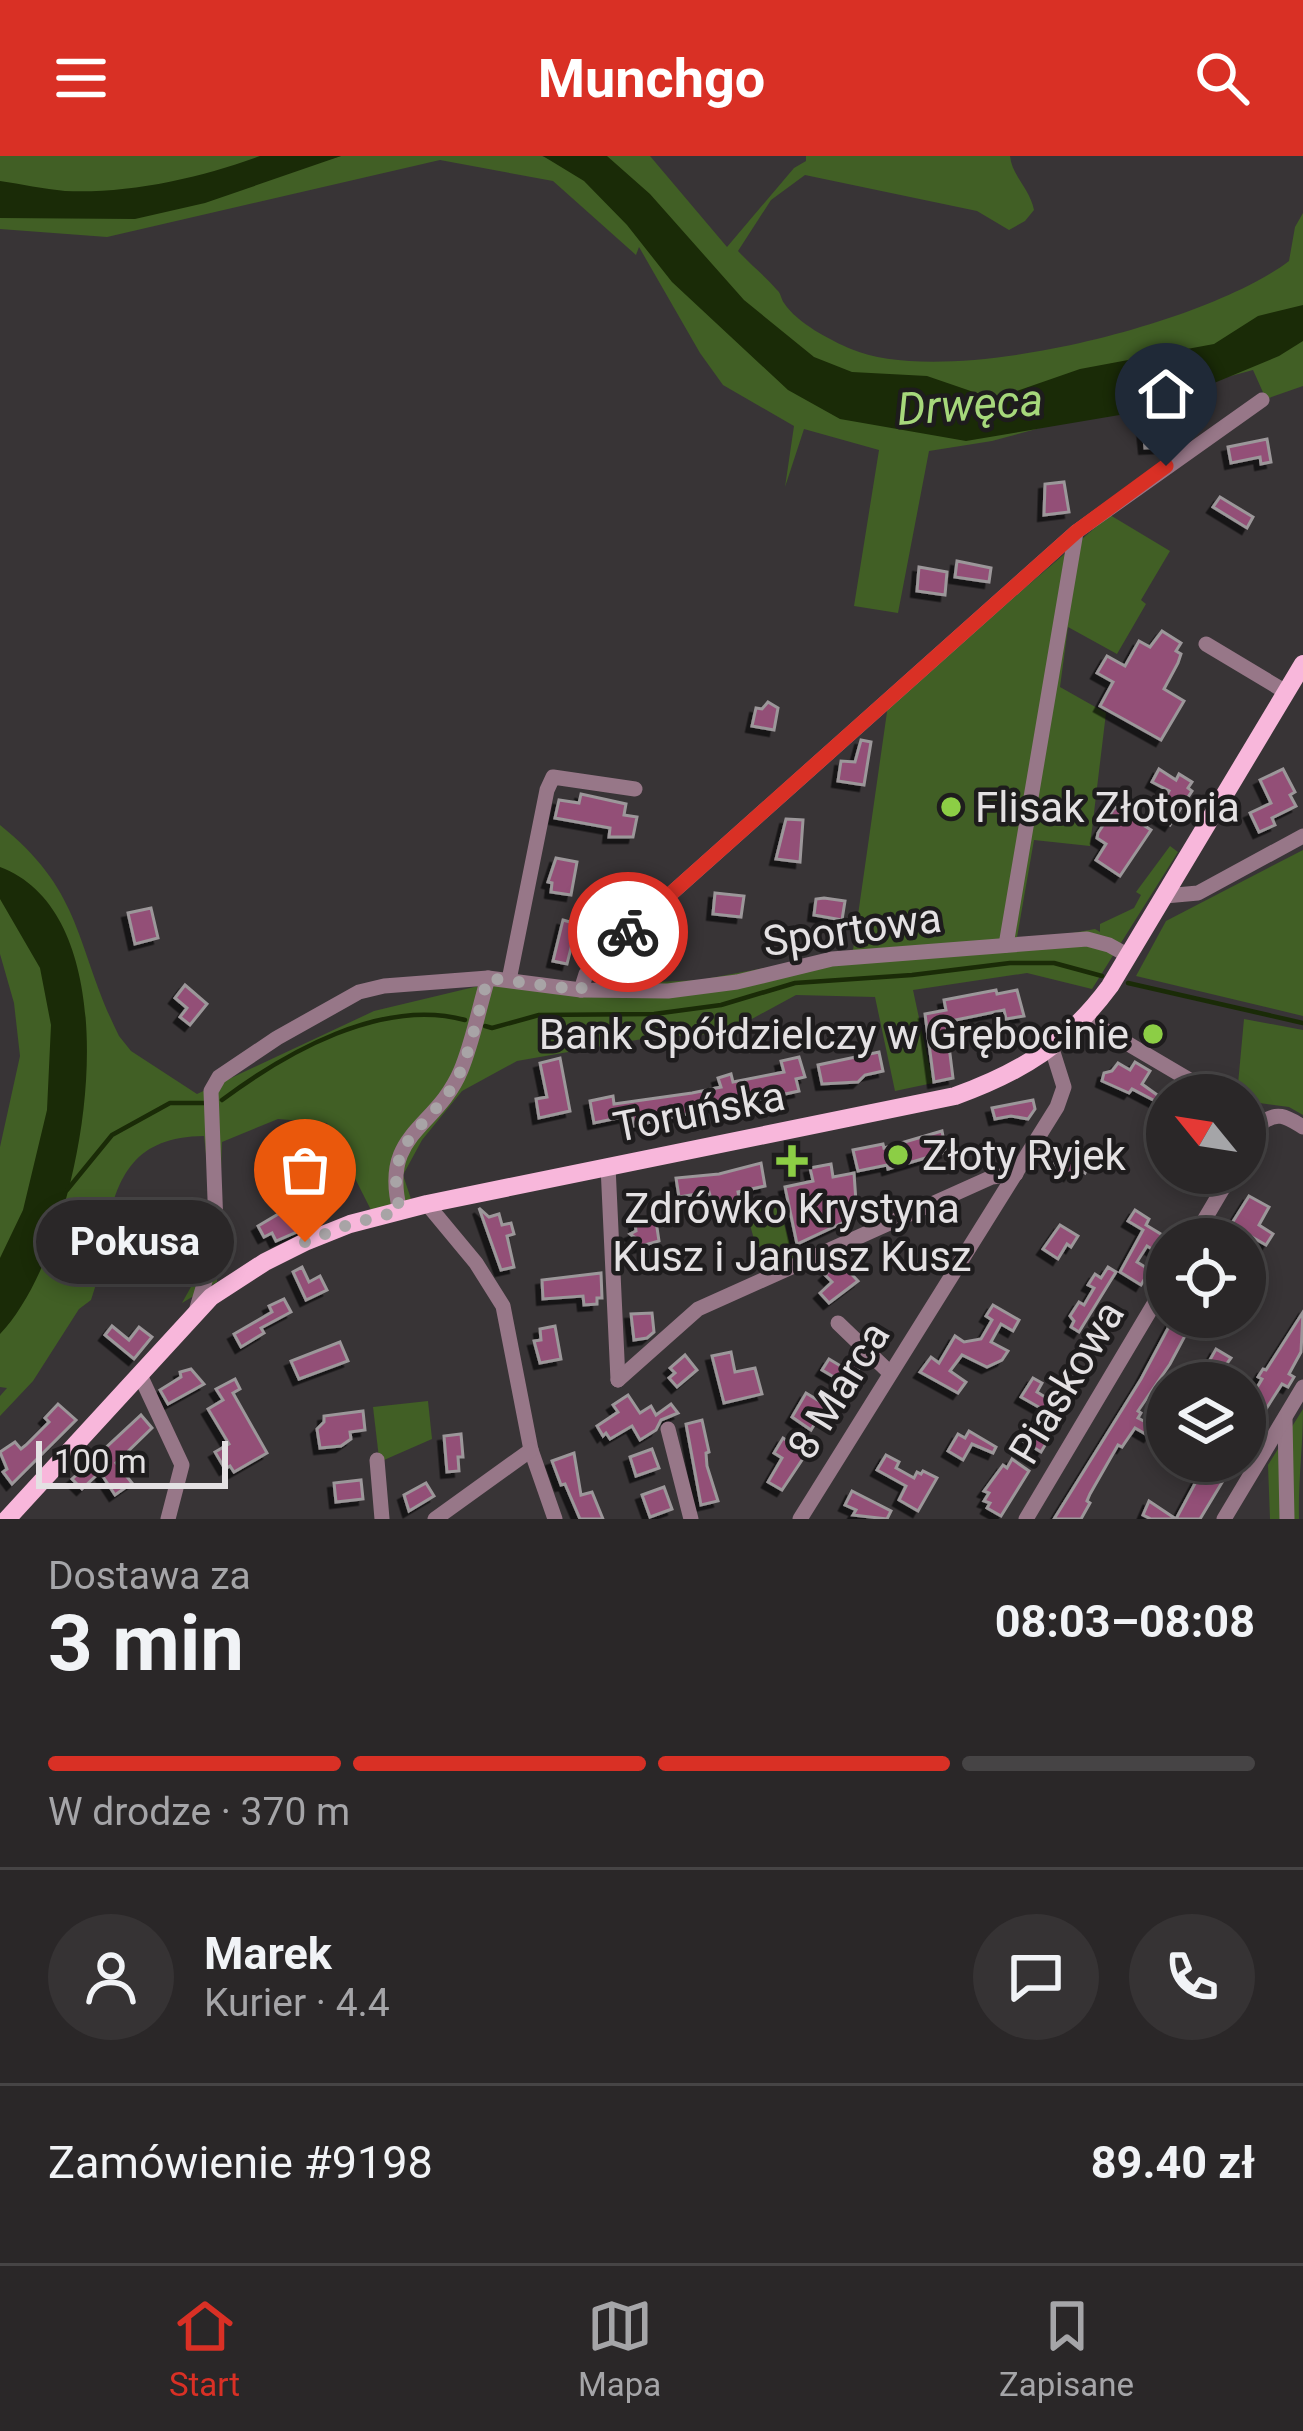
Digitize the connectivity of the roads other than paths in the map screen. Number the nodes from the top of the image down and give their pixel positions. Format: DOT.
graph roads {
  1 [pos="1262,400"];
  2 [pos="1076,532"];
  3 [pos="1206,644"];
  4 [pos="1303,664"];
  5 [pos="1286,692"];
  6 [pos="634,789"];
  7 [pos="1303,836"];
  8 [pos="1165,896"];
  9 [pos="1006,945"];
  10 [pos="1129,956"];
  11 [pos="488,978"];
  12 [pos="509,980"];
  13 [pos="581,990"];
  14 [pos="1086,1019"];
  15 [pos="1052,1048"];
  16 [pos="1179,1074"];
  17 [pos="1266,1120"];
  18 [pos="1303,1127"];
  19 [pos="608,1166"];
  20 [pos="1016,1174"];
  21 [pos="427,1204"];
  22 [pos="400,1211"];
  23 [pos="197,1308"];
  24 [pos="1146,1317"];
  25 [pos="838,1323"];
  26 [pos="890,1373"];
  27 [pos="140,1375"];
  28 [pos="1303,1388"];
  29 [pos="1285,1417"];
  30 [pos="668,1429"];
  31 [pos="531,1450"];
  32 [pos="376,1460"];
  33 [pos="8,1519"];
  34 [pos="168,1519"];
  35 [pos="382,1519"];
  36 [pos="435,1519"];
  37 [pos="556,1519"];
  38 [pos="691,1519"];
  39 [pos="800,1519"];
  40 [pos="1026,1519"];
  41 [pos="1224,1519"];
  42 [pos="1287,1519"];
  1 -- 2 [label="street"];
  2 -- 9 [label="street"];
  2 -- 13 [label="street"];
  3 -- 5 [label="street"];
  4 -- 5 [label="main road, Toruńska"];
  5 -- 8 [label="main road, Toruńska"];
  6 -- 12 [label="street"];
  7 -- 8 [label="street"];
  8 -- 10 [label="main road, Toruńska"];
  9 -- 10 [label="street, Sportowa"];
  9 -- 13 [label="street, Sportowa"];
  10 -- 14 [label="main road, Toruńska"];
  11 -- 12 [label="street, Sportowa"];
  11 -- 22 [label="street"];
  11 -- 23 [label="street, Sportowa"];
  12 -- 13 [label="street, Sportowa"];
  14 -- 15 [label="main road, Toruńska"];
  14 -- 16 [label="street"];
  15 -- 19 [label="main road, Toruńska"];
  15 -- 20 [label="street, 8 Marca"];
  17 -- 18 [label="street"];
  19 -- 20 [label="street"];
  19 -- 21 [label="main road, Toruńska"];
  20 -- 26 [label="street, 8 Marca"];
  21 -- 22 [label="main road, Toruńska"];
  21 -- 31 [label="street"];
  22 -- 23 [label="main road, Toruńska"];
  23 -- 27 [label="main road, Toruńska"];
  24 -- 40 [label="street, Piaskowa"];
  25 -- 26 [label="street"];
  26 -- 39 [label="street, 8 Marca"];
  27 -- 33 [label="main road, Toruńska"];
  27 -- 34 [label="street"];
  28 -- 29 [label="street"];
  29 -- 41 [label="street"];
  29 -- 42 [label="street"];
  30 -- 38 [label="street"];
  31 -- 36 [label="street"];
  31 -- 37 [label="street"];
  32 -- 35 [label="street"];
}
